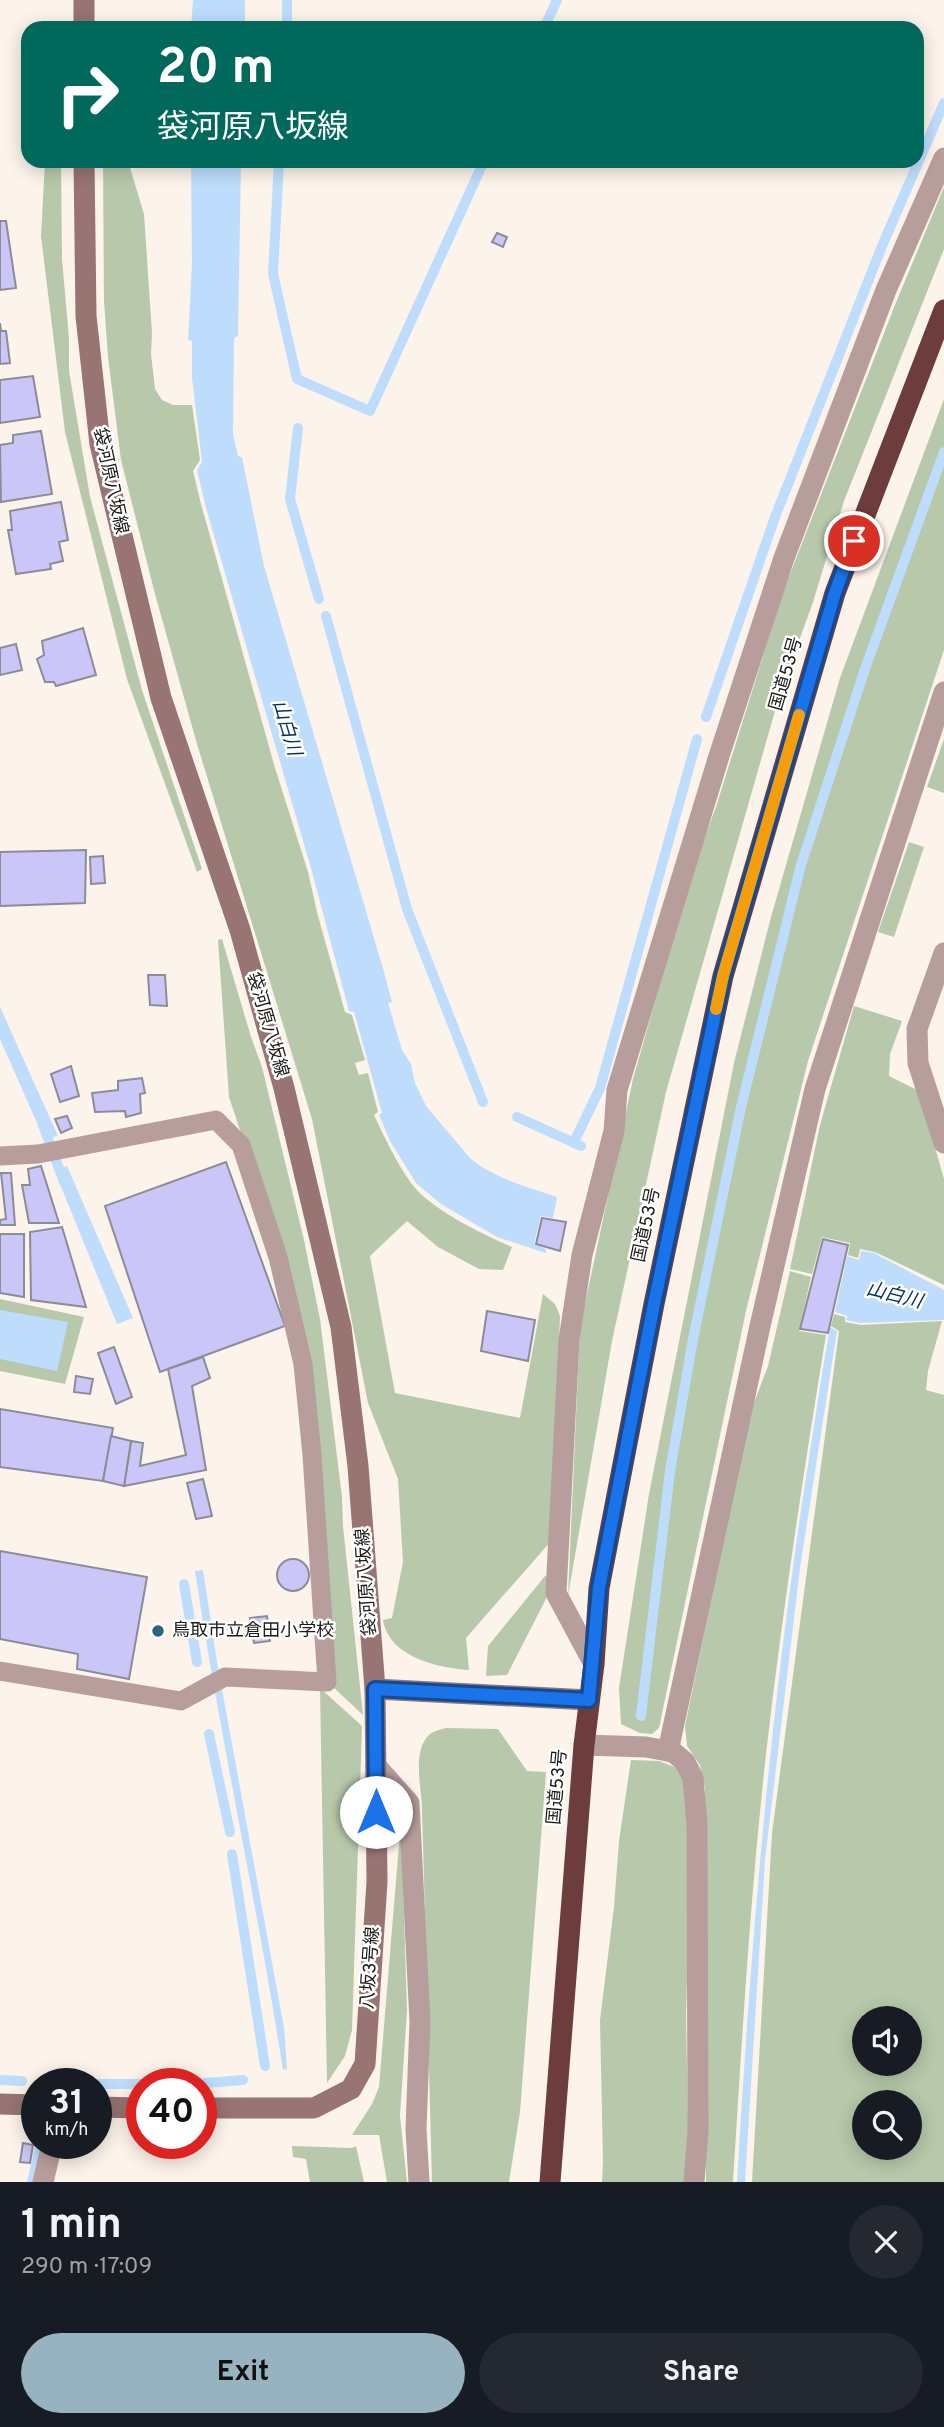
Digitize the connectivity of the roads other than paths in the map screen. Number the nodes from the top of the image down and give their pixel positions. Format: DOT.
graph roads {
  1 [pos="84,0"];
  2 [pos="84,21"];
  3 [pos="944,158"];
  4 [pos="84,168"];
  5 [pos="944,310"];
  6 [pos="944,692"];
  7 [pos="944,953"];
  8 [pos="944,1143"];
  9 [pos="0,1156"];
  10 [pos="594,1664"];
  11 [pos="0,1671"];
  12 [pos="375,1689"];
  13 [pos="589,1700"];
  14 [pos="584,1745"];
  15 [pos="668,1751"];
  16 [pos="376,1766"];
  17 [pos="0,2104"];
  18 [pos="21,2105"];
  19 [pos="217,2108"];
  20 [pos="48,2159"];
  21 [pos="43,2182"];
  22 [pos="419,2182"];
  23 [pos="550,2182"];
  24 [pos="694,2182"];
  1 -- 2 [label="main road"];
  3 -- 10 [label="street"];
  4 -- 12 [label="main road, 袋河原八坂線"];
  5 -- 10 [label="highway, 国道53号"];
  6 -- 15 [label="street"];
  7 -- 8 [label="street"];
  9 -- 11 [label="lane"];
  10 -- 13 [label="highway, 国道53号"];
  12 -- 13 [label="main road"];
  12 -- 16 [label="main road, 八坂3号線"];
  13 -- 14 [label="highway, 国道53号"];
  14 -- 15 [label="street"];
  14 -- 23 [label="highway, 国道53号"];
  15 -- 24 [label="street"];
  16 -- 19 [label="main road, 八坂3号線"];
  16 -- 22 [label="street"];
  17 -- 18 [label="main road"];
  20 -- 21 [label="street"];
}
